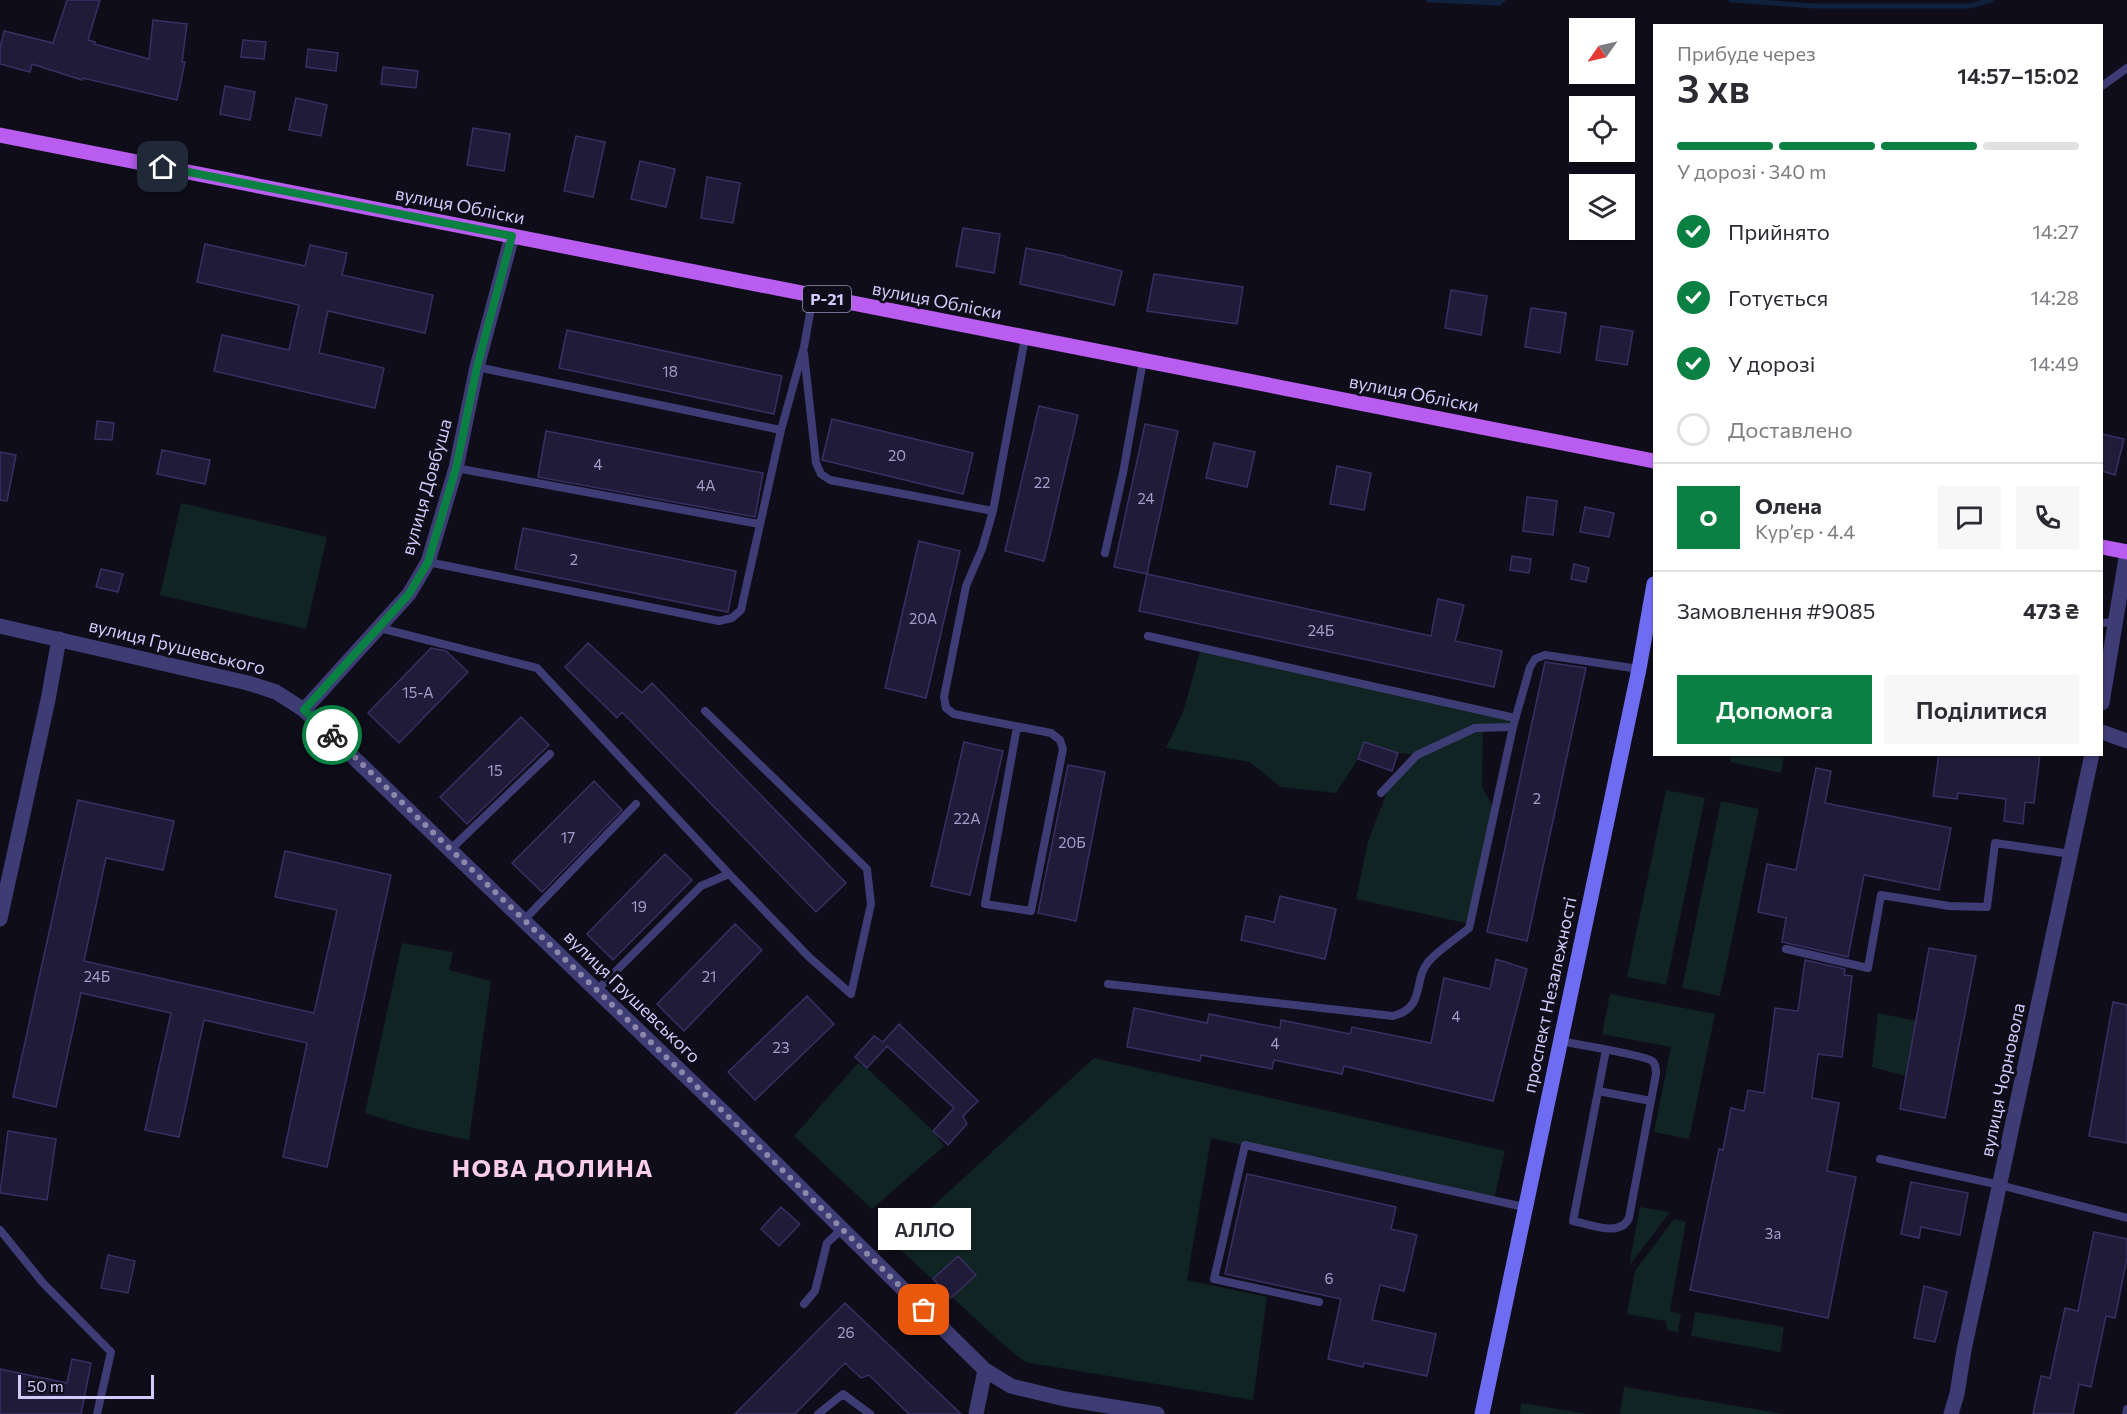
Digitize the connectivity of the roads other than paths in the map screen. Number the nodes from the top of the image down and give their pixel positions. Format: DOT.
graph roads {
  1 [pos="2127,68"];
  2 [pos="2103,85"];
  3 [pos="0,135"];
  4 [pos="512,236"];
  5 [pos="813,296"];
  6 [pos="1025,338"];
  7 [pos="804,347"];
  8 [pos="1143,361"];
  9 [pos="477,367"];
  10 [pos="781,430"];
  11 [pos="1653,461"];
  12 [pos="456,468"];
  13 [pos="993,511"];
  14 [pos="759,525"];
  15 [pos="2103,547"];
  16 [pos="2127,552"];
  17 [pos="1105,553"];
  18 [pos="428,562"];
  19 [pos="1653,590"];
  20 [pos="2108,622"];
  21 [pos="0,626"];
  22 [pos="380,628"];
  23 [pos="1148,636"];
  24 [pos="59,639"];
  25 [pos="1639,669"];
  26 [pos="2103,690"];
  27 [pos="304,710"];
  28 [pos="705,711"];
  29 [pos="1514,722"];
  30 [pos="1017,727"];
  31 [pos="2103,732"];
  32 [pos="2127,741"];
  33 [pos="550,754"];
  34 [pos="2092,756"];
  35 [pos="1381,793"];
  36 [pos="636,804"];
  37 [pos="451,849"];
  38 [pos="2071,854"];
  39 [pos="6,862"];
  40 [pos="729,874"];
  41 [pos="0,919"];
  42 [pos="524,920"];
  43 [pos="1786,949"];
  44 [pos="1108,984"];
  45 [pos="597,990"];
  46 [pos="1560,1041"];
  47 [pos="1606,1050"];
  48 [pos="1598,1091"];
  49 [pos="1651,1101"];
  50 [pos="1880,1159"];
  51 [pos="2000,1185"];
  52 [pos="1524,1207"];
  53 [pos="2127,1218"];
  54 [pos="842,1229"];
  55 [pos="0,1230"];
  56 [pos="1319,1302"];
  57 [pos="804,1304"];
  58 [pos="985,1370"];
  59 [pos="2127,1409"];
  60 [pos="97,1414"];
  61 [pos="818,1414"];
  62 [pos="870,1414"];
  63 [pos="976,1414"];
  64 [pos="1157,1414"];
  65 [pos="1482,1414"];
  66 [pos="1951,1414"];
  67 [pos="2126,1414"];
  1 -- 2 [label="lane"];
  3 -- 4 [label="main road, вулиця Обліски / Р-21"];
  4 -- 5 [label="main road, вулиця Обліски / Р-21"];
  4 -- 9 [label="street, вулиця Довбуша"];
  5 -- 6 [label="main road, вулиця Обліски / Р-21"];
  5 -- 7 [label="lane"];
  6 -- 8 [label="main road, вулиця Обліски / Р-21"];
  6 -- 13 [label="lane"];
  7 -- 10 [label="lane"];
  7 -- 13 [label="lane"];
  8 -- 11 [label="main road, вулиця Обліски / Р-21"];
  8 -- 17 [label="lane"];
  9 -- 10 [label="lane"];
  9 -- 12 [label="street, вулиця Довбуша"];
  10 -- 14 [label="lane"];
  12 -- 14 [label="lane"];
  12 -- 18 [label="street, вулиця Довбуша"];
  13 -- 30 [label="lane"];
  14 -- 18 [label="lane"];
  15 -- 16 [label="main road"];
  16 -- 20 [label="street"];
  18 -- 22 [label="street, вулиця Довбуша"];
  19 -- 25 [label="main road, проспект Незалежності"];
  20 -- 26 [label="street"];
  21 -- 24 [label="street, вулиця Грушевського"];
  22 -- 27 [label="street, вулиця Довбуша"];
  22 -- 40 [label="lane"];
  23 -- 29 [label="lane"];
  24 -- 27 [label="street, вулиця Грушевського"];
  24 -- 39 [label="street"];
  25 -- 29 [label="lane"];
  25 -- 46 [label="main road, проспект Незалежності"];
  27 -- 37 [label="street, вулиця Грушевського"];
  28 -- 40 [label="lane"];
  29 -- 35 [label="lane"];
  29 -- 44 [label="lane"];
  30 -- 30 [label="lane"];
  31 -- 32 [label="street"];
  33 -- 37 [label="lane"];
  34 -- 38 [label="street, вулиця Чорновола"];
  36 -- 42 [label="lane"];
  37 -- 42 [label="street, вулиця Грушевського"];
  38 -- 43 [label="lane"];
  38 -- 51 [label="street, вулиця Чорновола"];
  39 -- 41 [label="street"];
  40 -- 45 [label="lane"];
  42 -- 45 [label="street, вулиця Грушевського"];
  45 -- 54 [label="street, вулиця Грушевського"];
  46 -- 47 [label="lane"];
  46 -- 52 [label="main road, проспект Незалежності"];
  47 -- 48 [label="lane"];
  47 -- 49 [label="lane"];
  48 -- 49 [label="lane"];
  48 -- 49 [label="lane"];
  50 -- 51 [label="lane"];
  51 -- 53 [label="lane"];
  51 -- 66 [label="street, вулиця Чорновола"];
  52 -- 56 [label="lane"];
  52 -- 65 [label="main road, проспект Незалежності"];
  54 -- 57 [label="lane"];
  54 -- 58 [label="street, вулиця Грушевського"];
  55 -- 60 [label="lane"];
  58 -- 63 [label="street"];
  58 -- 64 [label="street, вулиця Грушевського"];
  59 -- 67 [label="lane"];
  61 -- 62 [label="lane"];
}
